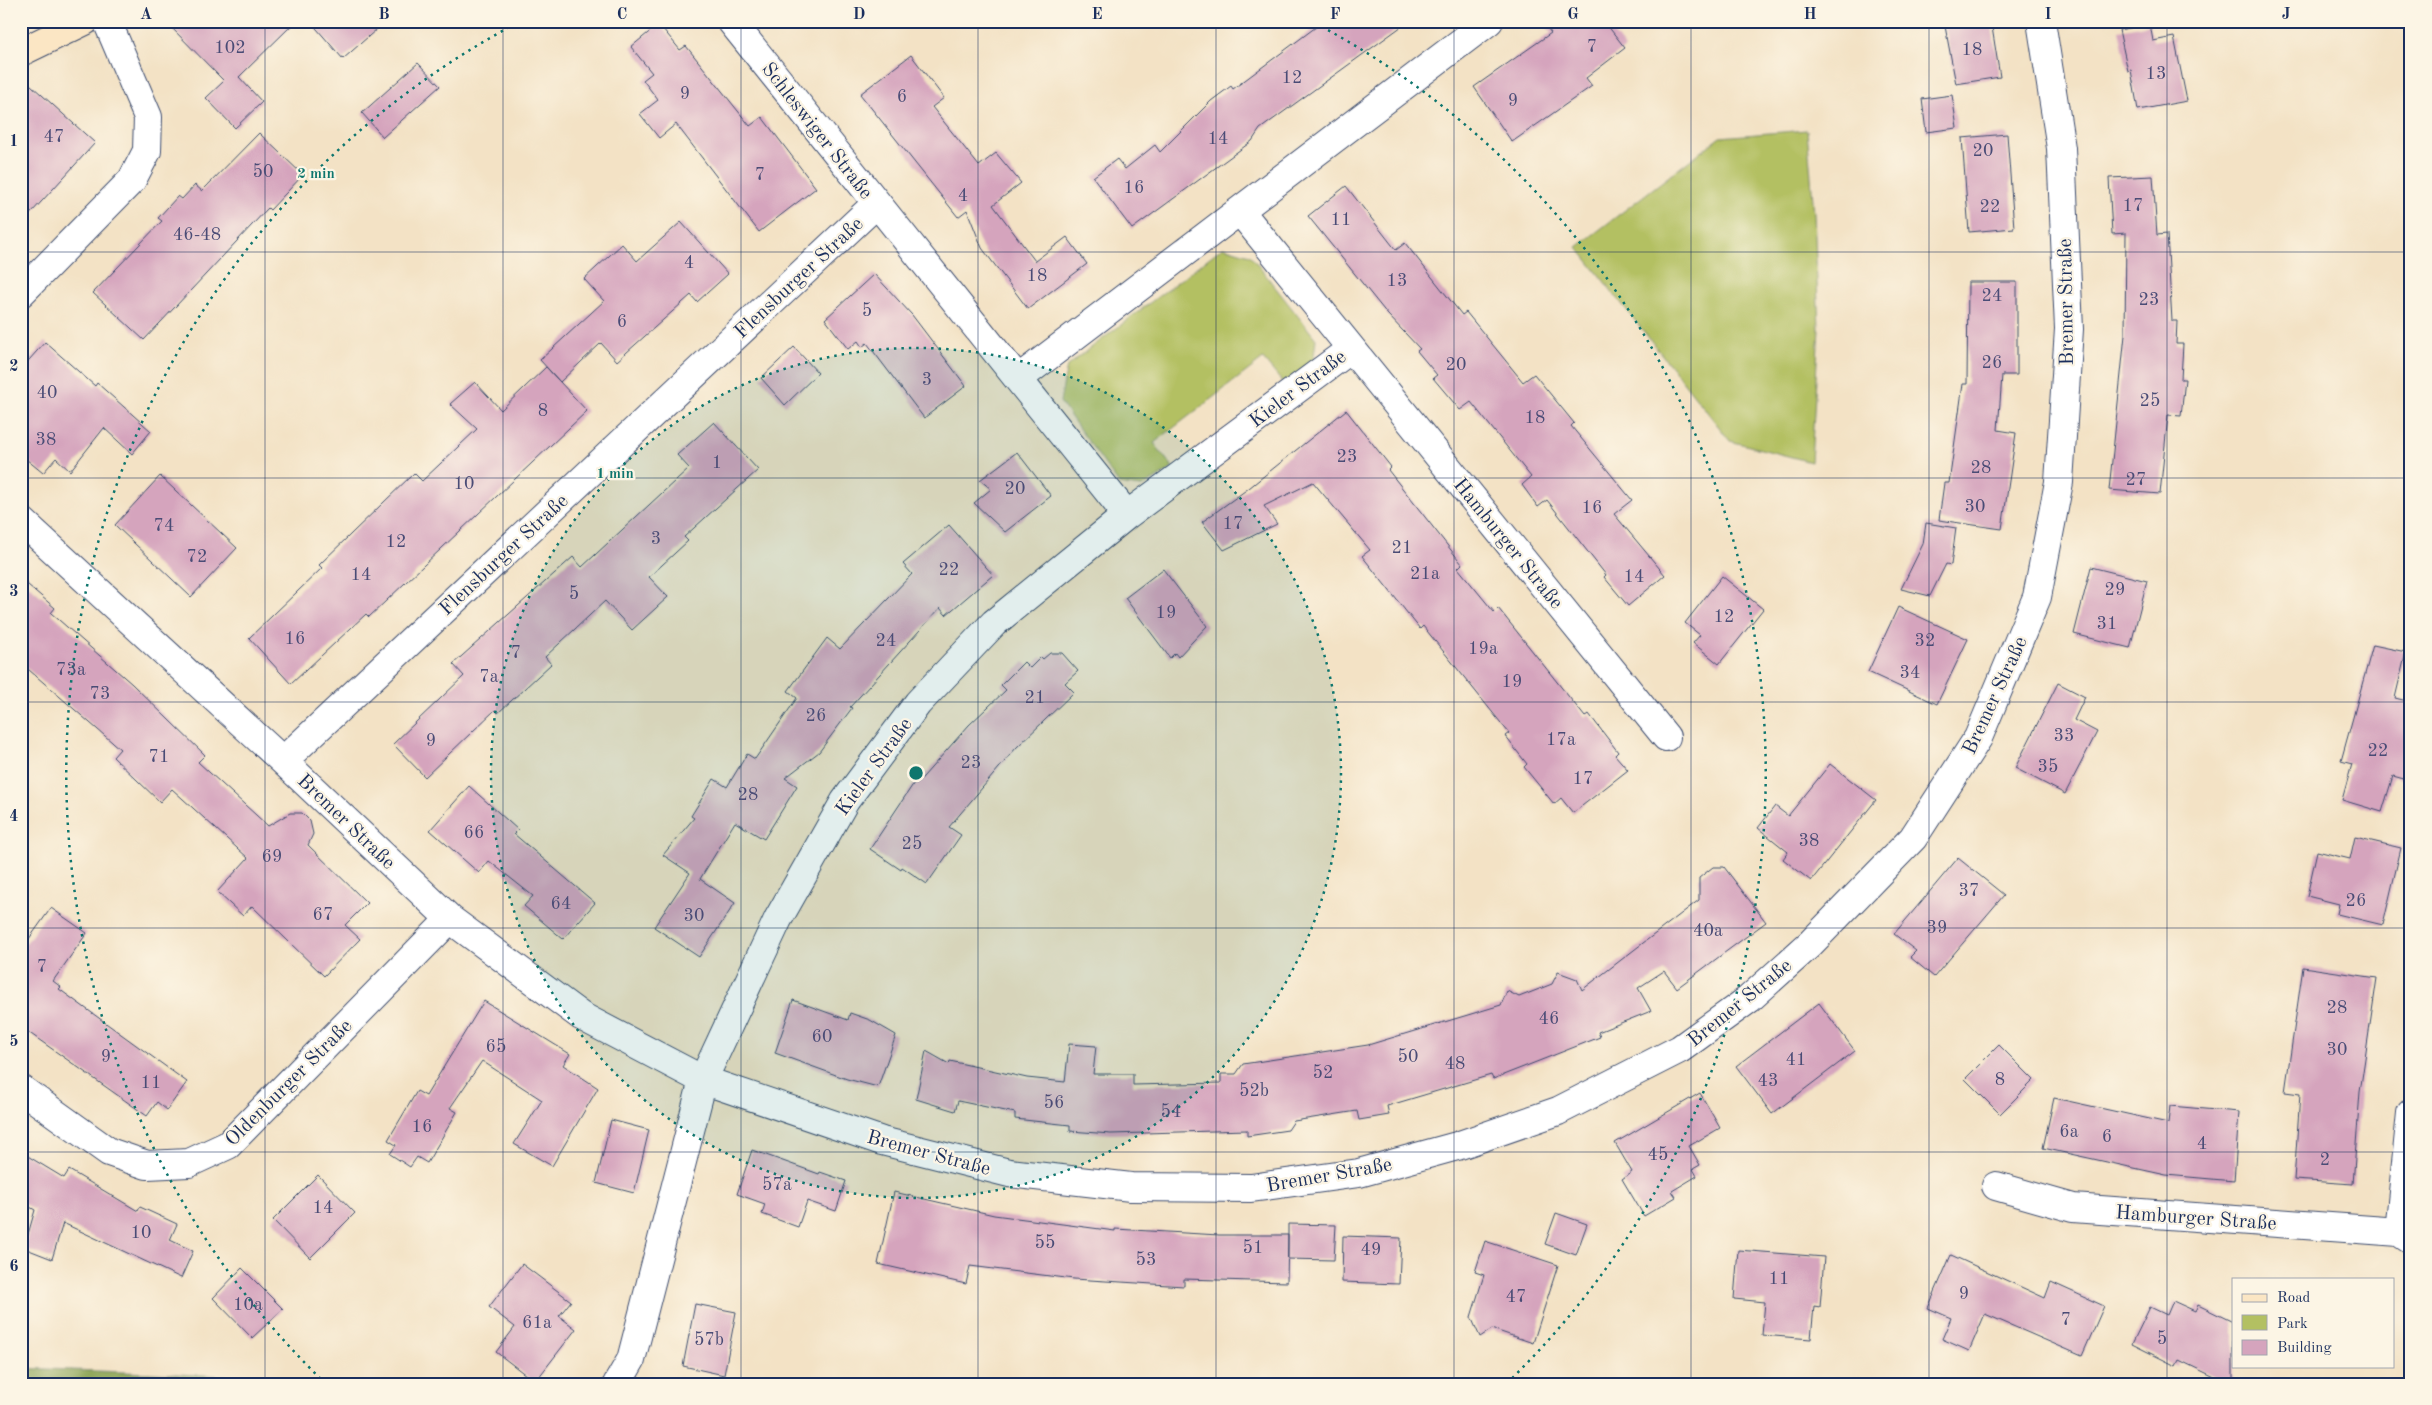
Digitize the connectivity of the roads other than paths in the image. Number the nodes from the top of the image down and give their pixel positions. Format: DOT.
graph roads {
  1 [pos="84,21"];
  2 [pos="107,21"];
  3 [pos="731,21"];
  4 [pos="1489,21"];
  5 [pos="2041,21"];
  6 [pos="21,52"];
  7 [pos="876,204"];
  8 [pos="1240,211"];
  9 [pos="21,293"];
  10 [pos="1351,349"];
  11 [pos="1018,379"];
  12 [pos="1127,515"];
  13 [pos="21,520"];
  14 [pos="1666,737"];
  15 [pos="283,761"];
  16 [pos="450,919"];
  17 [pos="703,1080"];
  18 [pos="21,1089"];
  19 [pos="2411,1114"];
  20 [pos="1996,1186"];
  21 [pos="2405,1236"];
  22 [pos="617,1384"];
  1 -- 6 [label="main road"];
  2 -- 9 [label="street"];
  3 -- 7 [label="street, Schleswiger Straße"];
  4 -- 8 [label="street"];
  5 -- 17 [label="street, Bremer Straße"];
  7 -- 11 [label="street, Schleswiger Straße"];
  7 -- 15 [label="street, Flensburger Straße"];
  8 -- 10 [label="street, Kieler Straße"];
  8 -- 11 [label="street"];
  10 -- 12 [label="street, Kieler Straße"];
  10 -- 14 [label="street, Hamburger Straße"];
  11 -- 12 [label="street"];
  12 -- 17 [label="street, Kieler Straße"];
  13 -- 15 [label="street, Bremer Straße"];
  15 -- 16 [label="street, Bremer Straße"];
  16 -- 17 [label="street, Bremer Straße"];
  16 -- 18 [label="street, Oldenburger Straße"];
  17 -- 22 [label="street"];
  19 -- 21 [label="street"];
  20 -- 21 [label="street, Hamburger Straße"];
}
